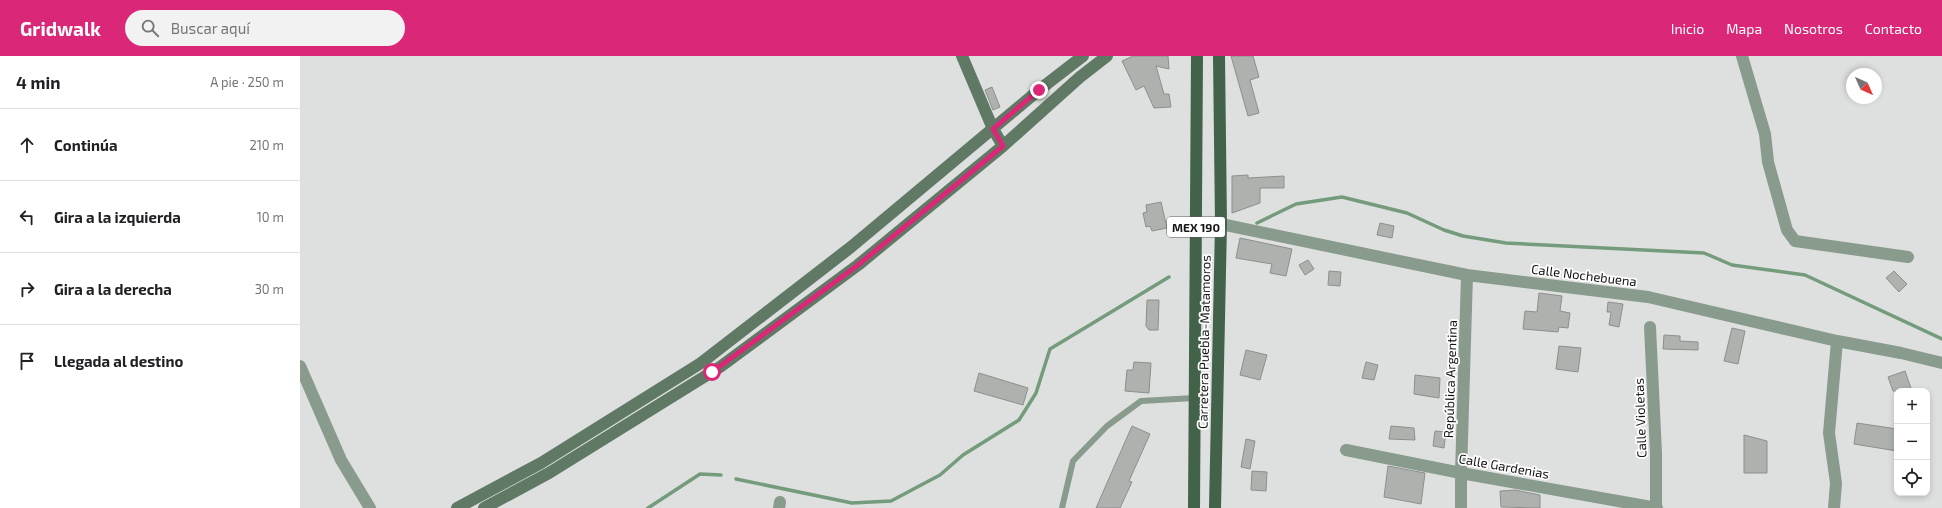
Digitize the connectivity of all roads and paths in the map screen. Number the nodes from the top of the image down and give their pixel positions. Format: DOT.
graph roads {
  1 [pos="962,56"];
  2 [pos="1082,56"];
  3 [pos="1107,56"];
  4 [pos="1197,56"];
  5 [pos="1220,56"];
  6 [pos="1742,56"];
  7 [pos="993,129"];
  8 [pos="1003,146"];
  9 [pos="1221,224"];
  10 [pos="1908,257"];
  11 [pos="1467,275"];
  12 [pos="1650,327"];
  13 [pos="1837,341"];
  14 [pos="1942,363"];
  15 [pos="300,366"];
  16 [pos="1194,398"];
  17 [pos="1346,450"];
  18 [pos="1461,472"];
  19 [pos="370,508"];
  20 [pos="457,508"];
  21 [pos="484,508"];
  22 [pos="1062,508"];
  23 [pos="1194,508"];
  24 [pos="1216,508"];
  25 [pos="1462,508"];
  26 [pos="1656,508"];
  27 [pos="1834,508"];
  1 -- 7 [label="street"];
  2 -- 7 [label="street"];
  3 -- 8 [label="street"];
  4 -- 16 [label="main road, Carretera Puebla-Matamoros / MEX 190"];
  5 -- 9 [label="main road, Carretera Puebla-Matamoros / MEX 190"];
  6 -- 10 [label="street"];
  7 -- 8 [label="street"];
  7 -- 20 [label="street"];
  8 -- 21 [label="street"];
  9 -- 11 [label="street, Calle Nochebuena"];
  9 -- 24 [label="main road, Carretera Puebla-Matamoros / MEX 190"];
  11 -- 13 [label="street, Calle Nochebuena"];
  11 -- 18 [label="street, República Argentina"];
  12 -- 26 [label="street, Calle Violetas"];
  13 -- 14 [label="street, Calle Nochebuena"];
  13 -- 27 [label="street"];
  15 -- 19 [label="street"];
  16 -- 22 [label="lane"];
  16 -- 23 [label="main road, Carretera Puebla-Matamoros / MEX 190"];
  17 -- 18 [label="street, Calle Gardenias"];
  18 -- 25 [label="street, República Argentina"];
  18 -- 26 [label="street, Calle Gardenias"];
}
